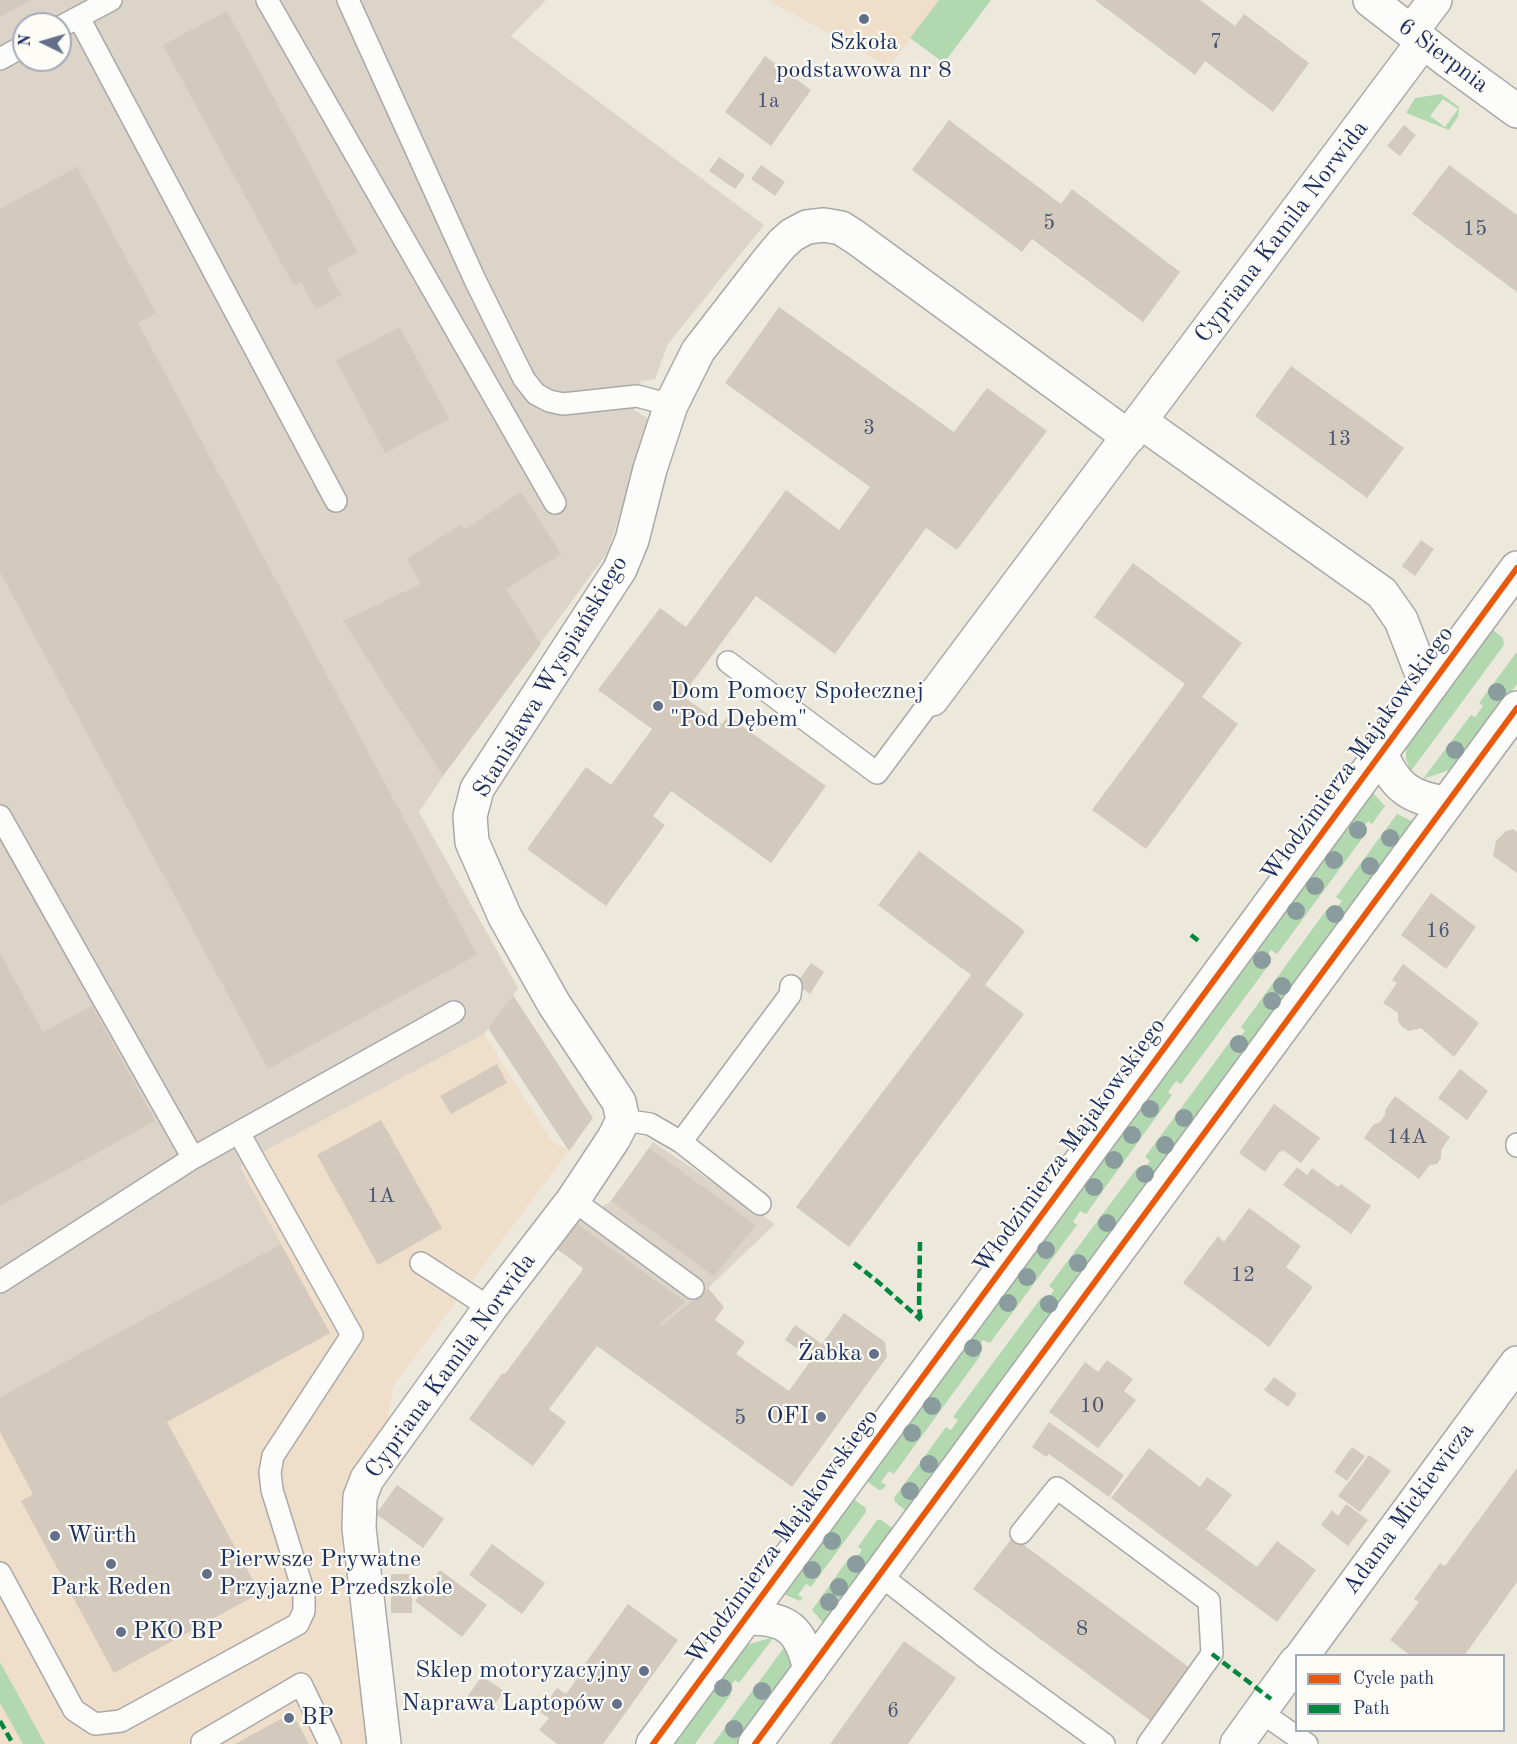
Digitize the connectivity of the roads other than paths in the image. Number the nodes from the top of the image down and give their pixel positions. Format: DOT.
graph roads {
  1 [pos="111,0"];
  2 [pos="267,0"];
  3 [pos="348,0"];
  4 [pos="1370,0"];
  5 [pos="1435,0"];
  6 [pos="79,18"];
  7 [pos="72,21"];
  8 [pos="1417,37"];
  9 [pos="1517,111"];
  10 [pos="671,405"];
  11 [pos="1135,429"];
  12 [pos="336,501"];
  13 [pos="555,503"];
  14 [pos="1517,568"];
  15 [pos="728,662"];
  16 [pos="1431,685"];
  17 [pos="932,699"];
  18 [pos="1517,709"];
  19 [pos="1381,753"];
  20 [pos="1448,803"];
  21 [pos="0,816"];
  22 [pos="791,986"];
  23 [pos="454,1012"];
  24 [pos="623,1120"];
  25 [pos="239,1133"];
  26 [pos="681,1142"];
  27 [pos="193,1158"];
  28 [pos="573,1200"];
  29 [pos="760,1204"];
  30 [pos="421,1263"];
  31 [pos="0,1282"];
  32 [pos="693,1288"];
  33 [pos="490,1308"];
  34 [pos="1517,1363"];
  35 [pos="1021,1533"];
  36 [pos="0,1573"];
  37 [pos="880,1575"];
  38 [pos="746,1618"];
  39 [pos="1303,1654"];
  40 [pos="1295,1663"];
  41 [pos="810,1670"];
  42 [pos="1261,1712"];
  43 [pos="202,1744"];
  44 [pos="330,1744"];
  45 [pos="384,1744"];
  46 [pos="652,1744"];
  47 [pos="755,1744"];
  48 [pos="1104,1744"];
  49 [pos="1148,1744"];
  50 [pos="1237,1744"];
  51 [pos="1307,1744"];
  1 -- 6 [label="lane"];
  2 -- 13 [label="lane"];
  3 -- 10 [label="lane"];
  4 -- 8 [label="street, 6 Sierpnia"];
  5 -- 8 [label="street, Cypriana Kamila Norwida"];
  6 -- 7 [label="lane"];
  6 -- 12 [label="lane"];
  8 -- 9 [label="street, 6 Sierpnia"];
  8 -- 11 [label="street, Cypriana Kamila Norwida"];
  10 -- 11 [label="street, Stanisława Wyspiańskiego"];
  10 -- 24 [label="street, Stanisława Wyspiańskiego"];
  11 -- 16 [label="street"];
  11 -- 17 [label="street, Cypriana Kamila Norwida"];
  14 -- 16 [label="street, Włodzimierza Majakowskiego"];
  15 -- 17 [label="lane"];
  16 -- 19 [label="street, Włodzimierza Majakowskiego"];
  18 -- 20 [label="street"];
  19 -- 20 [label="street"];
  19 -- 38 [label="street, Włodzimierza Majakowskiego"];
  20 -- 37 [label="street"];
  21 -- 27 [label="lane"];
  22 -- 26 [label="lane"];
  23 -- 25 [label="lane"];
  24 -- 26 [label="lane"];
  24 -- 28 [label="street, Cypriana Kamila Norwida"];
  25 -- 27 [label="lane"];
  25 -- 36 [label="lane"];
  26 -- 29 [label="lane"];
  27 -- 31 [label="lane"];
  28 -- 32 [label="lane"];
  28 -- 33 [label="street, Cypriana Kamila Norwida"];
  30 -- 33 [label="lane"];
  33 -- 45 [label="street, Cypriana Kamila Norwida"];
  34 -- 39 [label="street, Adama Mickiewicza"];
  35 -- 49 [label="lane"];
  37 -- 41 [label="street"];
  37 -- 48 [label="lane"];
  38 -- 41 [label="street"];
  38 -- 46 [label="street, Włodzimierza Majakowskiego"];
  40 -- 42 [label="street"];
  41 -- 47 [label="street"];
  42 -- 50 [label="street"];
  42 -- 51 [label="lane"];
  43 -- 44 [label="lane"];
}
